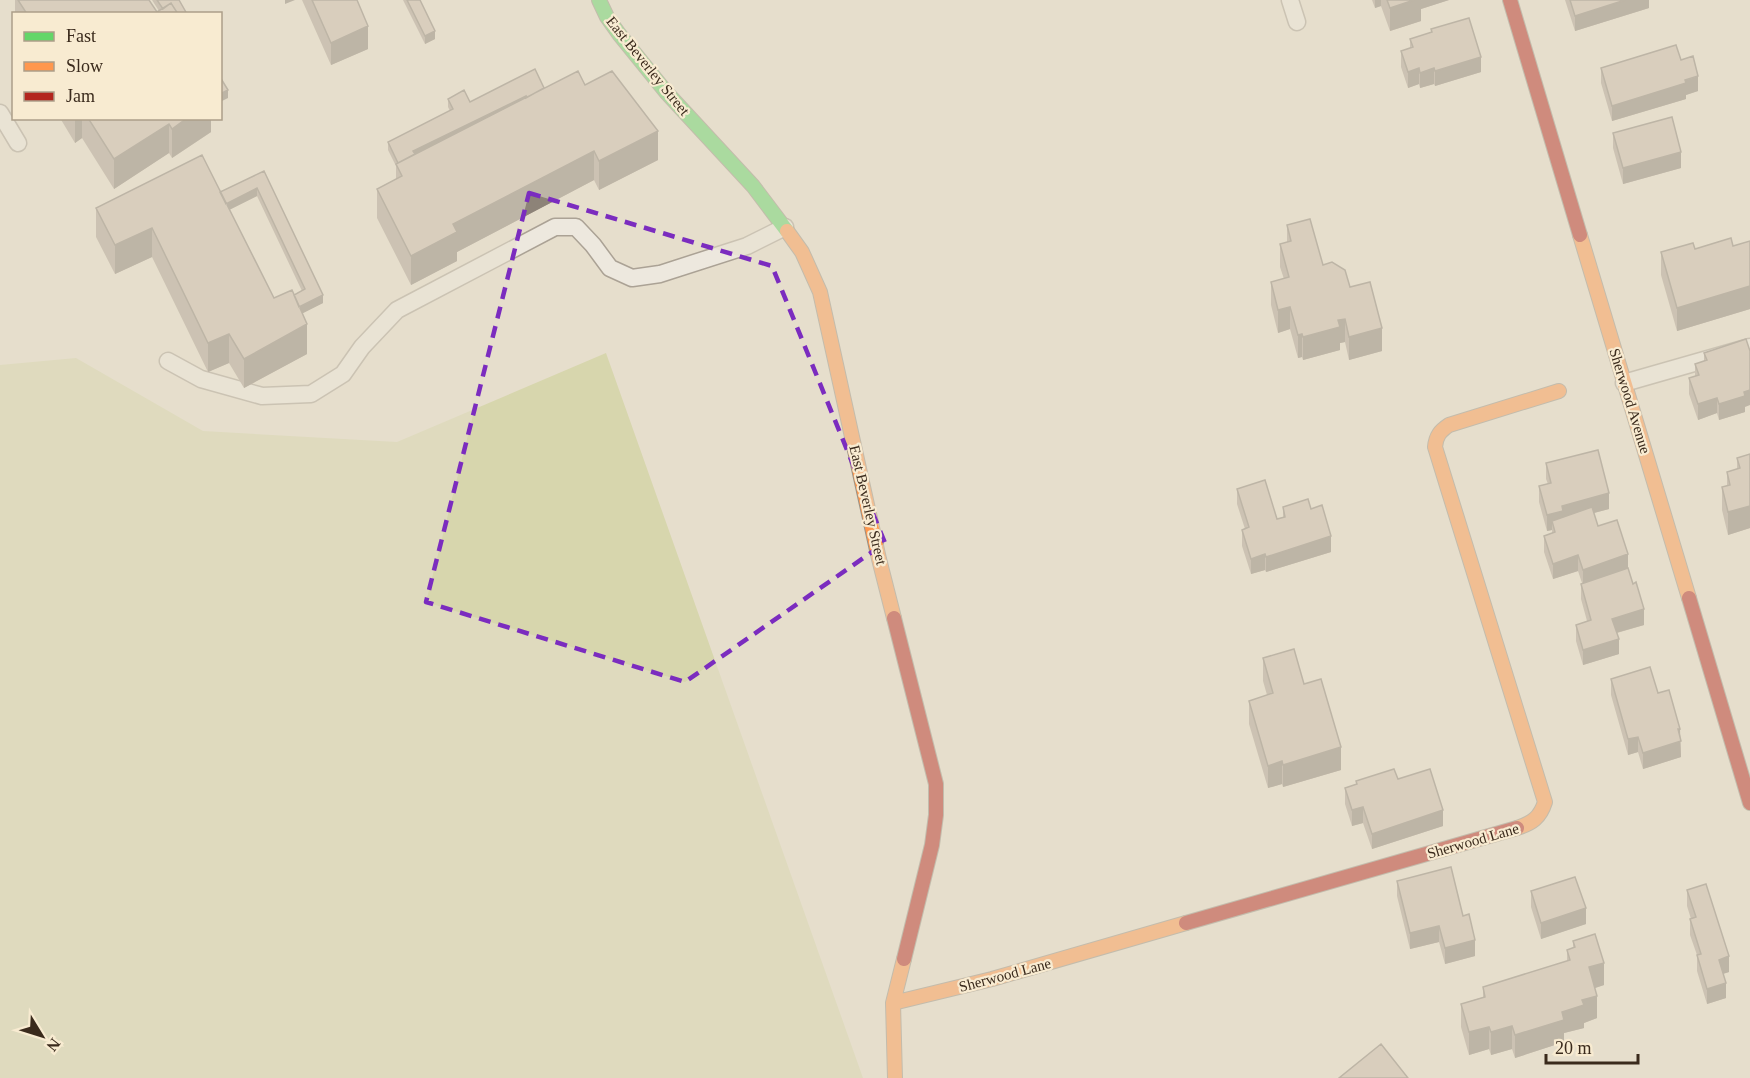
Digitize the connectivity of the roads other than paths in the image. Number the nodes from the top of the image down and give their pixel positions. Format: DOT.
graph roads {
  1 [pos="599,0"];
  2 [pos="1290,0"];
  3 [pos="1510,0"];
  4 [pos="1297,22"];
  5 [pos="0,113"];
  6 [pos="18,142"];
  7 [pos="785,227"];
  8 [pos="1750,347"];
  9 [pos="168,361"];
  10 [pos="1624,383"];
  11 [pos="1559,391"];
  12 [pos="1750,802"];
  13 [pos="893,1003"];
  14 [pos="895,1078"];
  1 -- 7 [label="street, East Beverley Street"];
  2 -- 4 [label="lane"];
  3 -- 10 [label="street, Sherwood Avenue"];
  5 -- 6 [label="lane"];
  7 -- 9 [label="lane"];
  7 -- 13 [label="street, East Beverley Street"];
  8 -- 10 [label="lane"];
  10 -- 12 [label="street, Sherwood Avenue"];
  11 -- 13 [label="street, Sherwood Lane"];
  13 -- 14 [label="street, East Beverley Street"];
}
